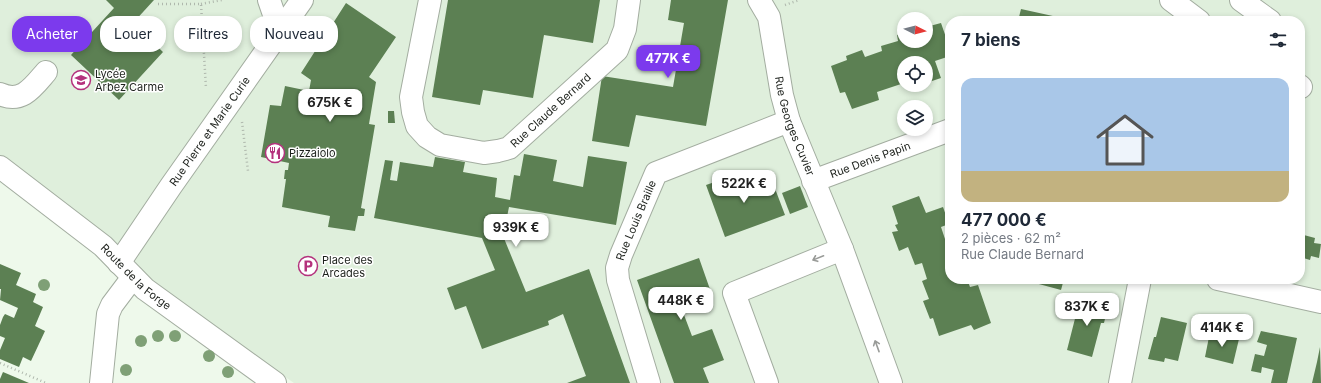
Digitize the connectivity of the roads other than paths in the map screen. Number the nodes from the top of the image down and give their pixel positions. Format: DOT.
graph roads {
  1 [pos="269,0"];
  2 [pos="302,0"];
  3 [pos="430,0"];
  4 [pos="629,0"];
  5 [pos="759,0"];
  6 [pos="1170,0"];
  7 [pos="1241,0"];
  8 [pos="274,16"];
  9 [pos="291,16"];
  10 [pos="1191,16"];
  11 [pos="1263,16"];
  12 [pos="266,52"];
  13 [pos="46,72"];
  14 [pos="0,94"];
  15 [pos="790,121"];
  16 [pos="945,132"];
  17 [pos="0,166"];
  18 [pos="813,181"];
  19 [pos="842,249"];
  20 [pos="126,270"];
  21 [pos="1139,284"];
  22 [pos="1240,284"];
  23 [pos="1321,302"];
  24 [pos="102,383"];
  25 [pos="275,383"];
  26 [pos="649,383"];
  27 [pos="767,383"];
  28 [pos="891,383"];
  29 [pos="1120,383"];
  1 -- 8 [label="street"];
  2 -- 9 [label="street, Rue Pierre et Marie Curie"];
  3 -- 4 [label="street, Rue Claude Bernard"];
  5 -- 15 [label="street, Rue Georges Cuvier"];
  6 -- 10 [label="street"];
  7 -- 11 [label="street"];
  12 -- 20 [label="street, Rue Pierre et Marie Curie"];
  13 -- 14 [label="street"];
  15 -- 18 [label="street, Rue Georges Cuvier"];
  15 -- 26 [label="street, Rue Louis Braille"];
  16 -- 18 [label="street, Rue Denis Papin"];
  17 -- 20 [label="street, Route de la Forge"];
  18 -- 19 [label="street, Rue Georges Cuvier"];
  19 -- 27 [label="street, one-way"];
  28 -- 19 [label="street, Rue Georges Cuvier, one-way"];
  20 -- 24 [label="street, Rue Pierre et Marie Curie"];
  20 -- 25 [label="street, Route de la Forge"];
  21 -- 29 [label="street"];
  22 -- 23 [label="street"];
}
